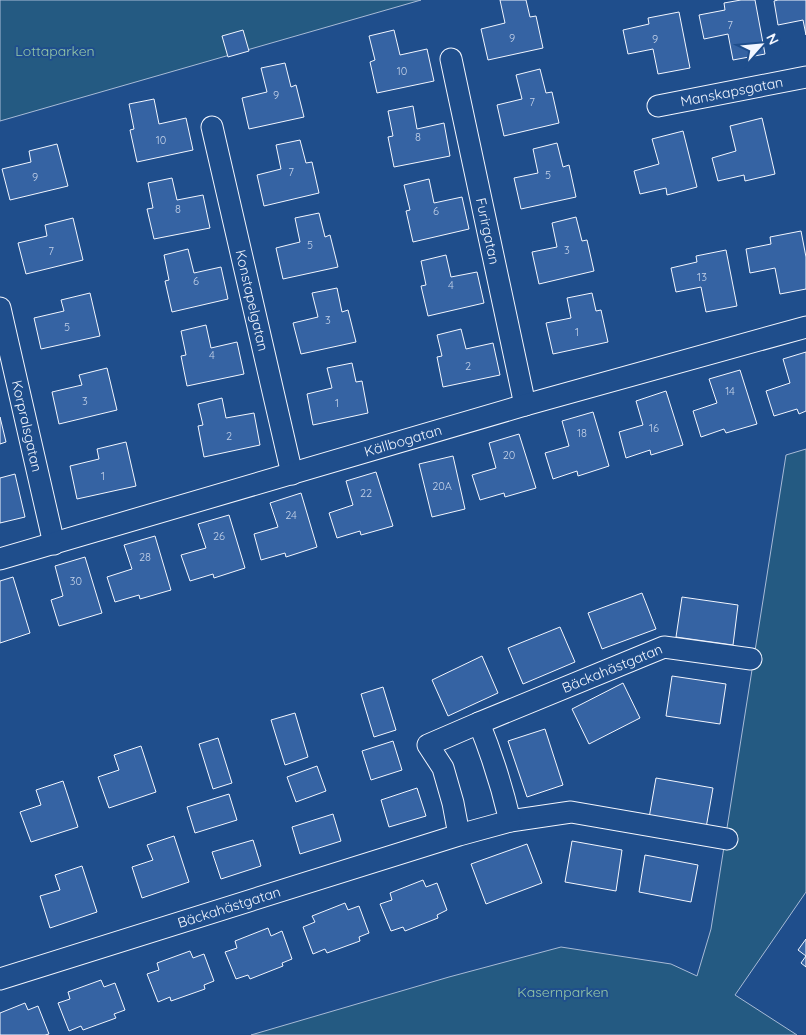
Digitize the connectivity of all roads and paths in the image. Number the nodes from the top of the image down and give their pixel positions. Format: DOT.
graph roads {
  1 [pos="451,59"];
  2 [pos="806,77"];
  3 [pos="658,106"];
  4 [pos="212,127"];
  5 [pos="0,308"];
  6 [pos="806,327"];
  7 [pos="525,405"];
  8 [pos="292,474"];
  9 [pos="54,544"];
  10 [pos="0,559"];
  11 [pos="751,659"];
  12 [pos="480,723"];
  13 [pos="510,821"];
  14 [pos="459,835"];
  15 [pos="727,839"];
  16 [pos="0,979"];
  1 -- 7 [label="street, Furirgatan"];
  2 -- 3 [label="street, Manskapsgatan"];
  4 -- 8 [label="street, Konstapelgatan"];
  5 -- 9 [label="street, Korpralsgatan"];
  6 -- 7 [label="street, Källbogatan"];
  7 -- 8 [label="street, Källbogatan"];
  8 -- 9 [label="street, Källbogatan"];
  9 -- 10 [label="street, Källbogatan"];
  11 -- 12 [label="street, Bäckahästgatan"];
  12 -- 13 [label="street"];
  12 -- 14 [label="street, Bäckahästgatan"];
  13 -- 14 [label="street, Bäckahästgatan"];
  13 -- 15 [label="street, Bäckahästgatan"];
  14 -- 16 [label="street, Bäckahästgatan"];
}
